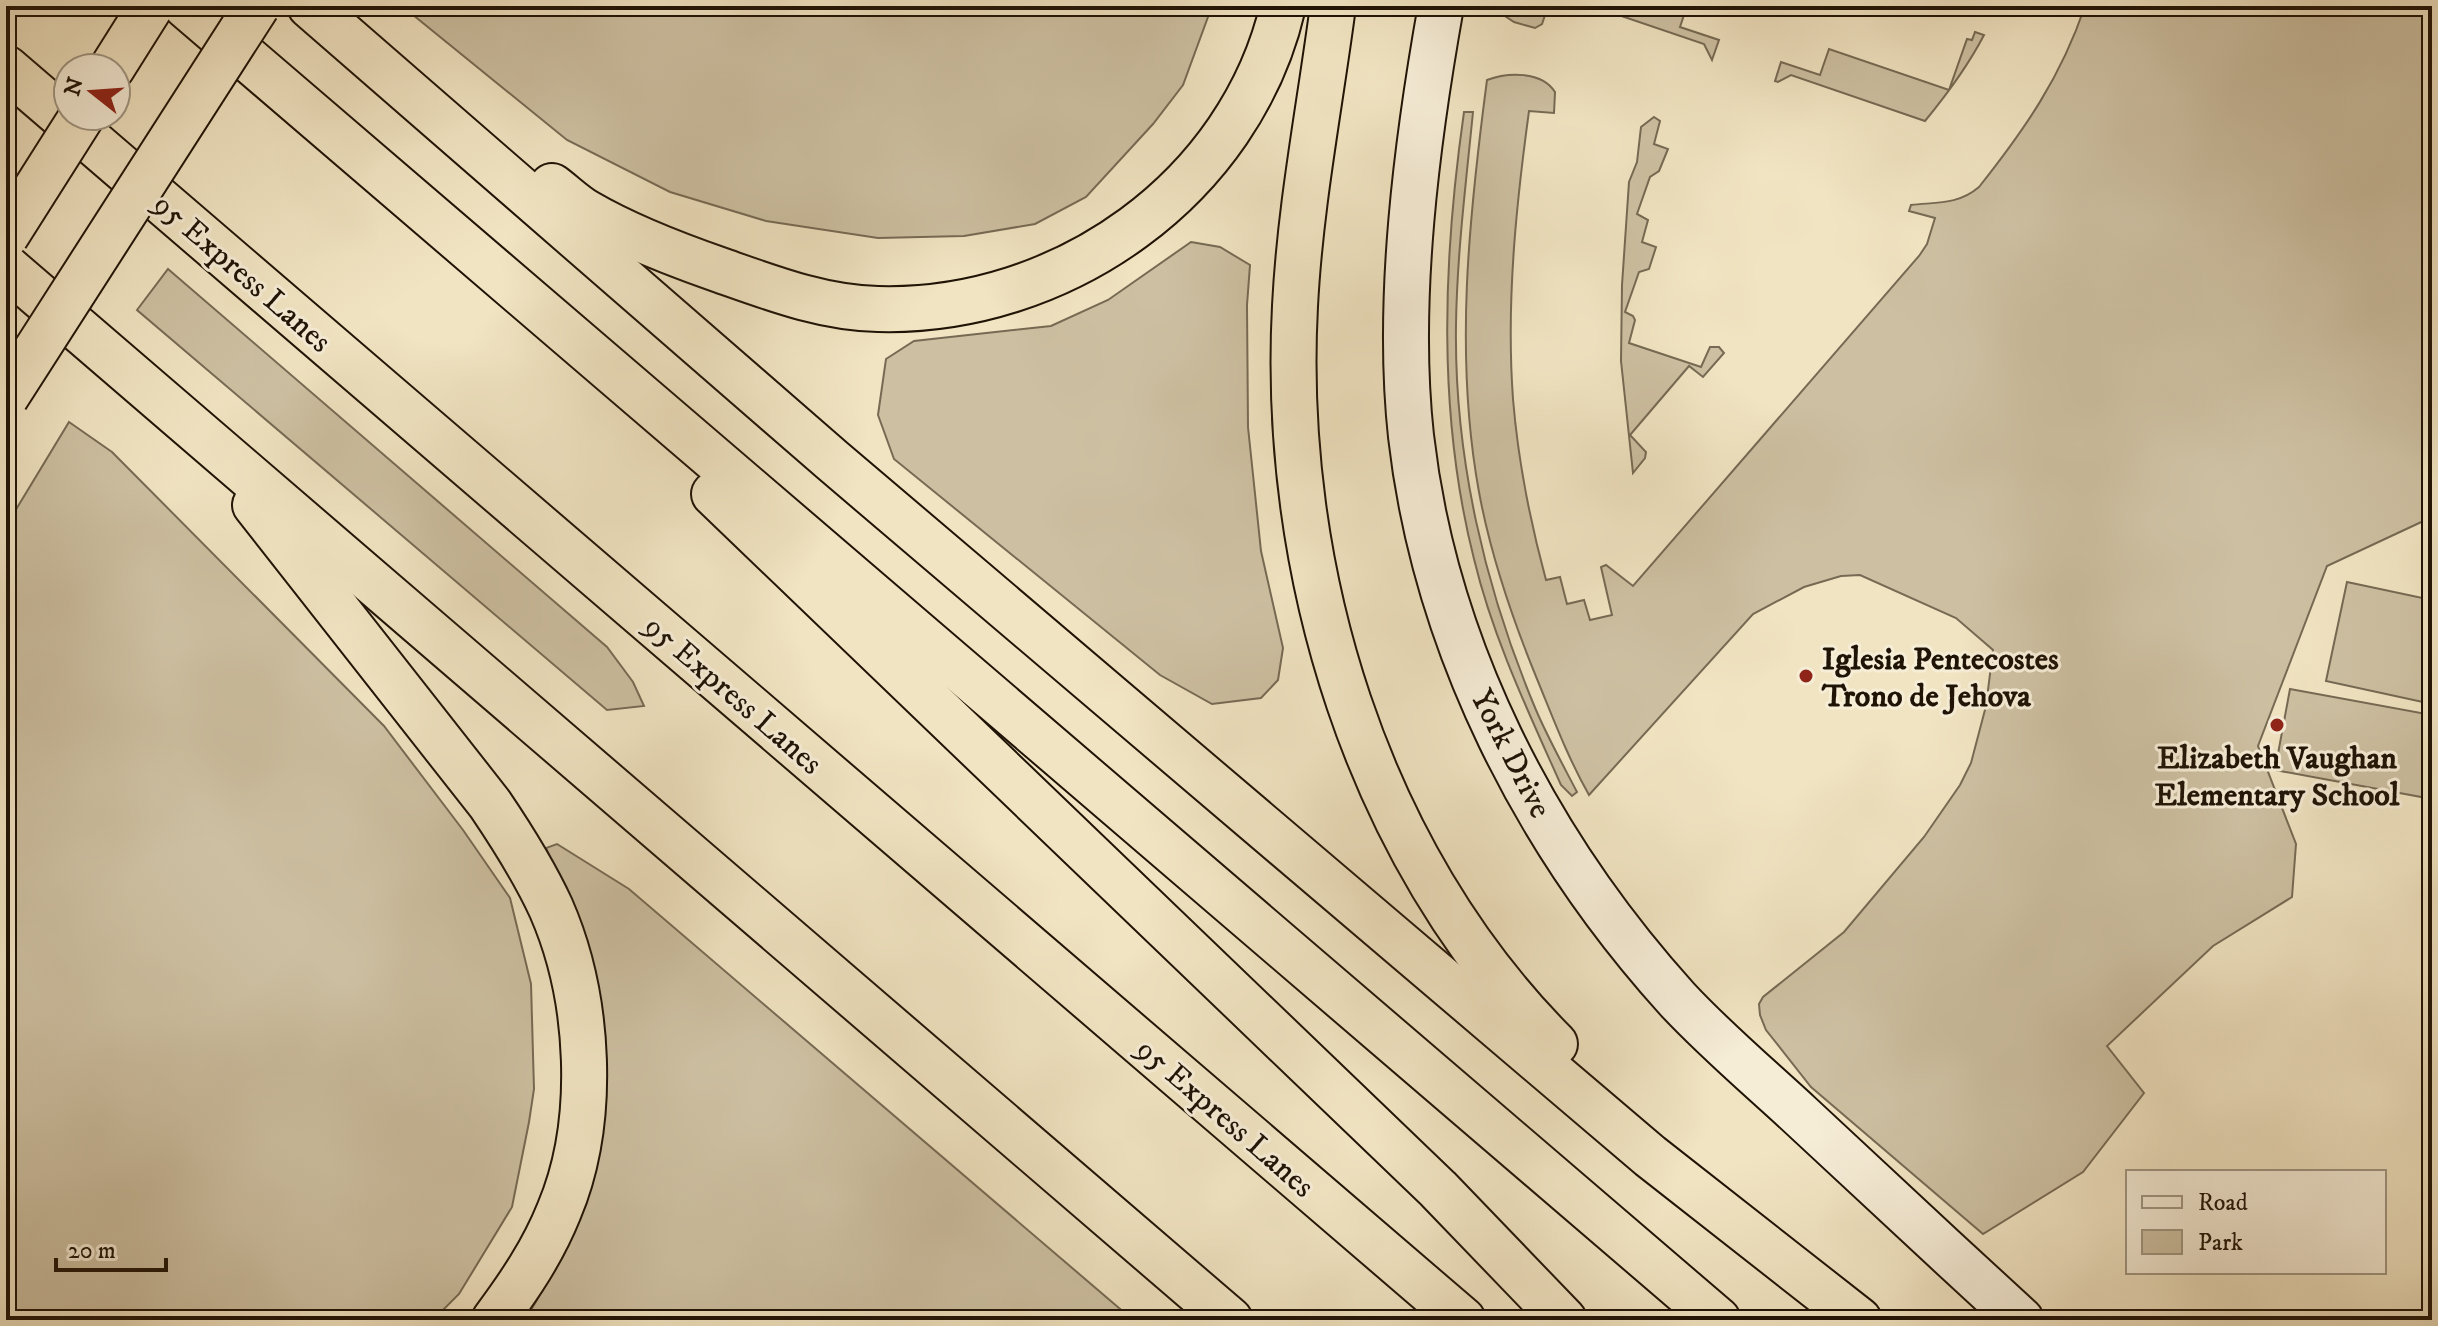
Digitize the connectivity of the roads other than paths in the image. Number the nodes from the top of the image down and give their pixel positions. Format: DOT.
graph roads {
  1 [pos="151,6"];
  2 [pos="186,6"];
  3 [pos="257,6"];
  4 [pos="310,6"];
  5 [pos="1283,6"];
  6 [pos="1333,6"];
  7 [pos="1441,6"];
  8 [pos="122,52"];
  9 [pos="367,56"];
  10 [pos="6,68"];
  11 [pos="72,132"];
  12 [pos="378,171"];
  13 [pos="6,236"];
  14 [pos="6,267"];
  15 [pos="6,397"];
  16 [pos="197,430"];
  17 [pos="1732,1220"];
  18 [pos="494,1320"];
  19 [pos="1230,1320"];
  20 [pos="1463,1320"];
  21 [pos="1564,1320"];
  22 [pos="1718,1320"];
  23 [pos="1859,1320"];
  24 [pos="2021,1320"];
  1 -- 8 [label="highway"];
  2 -- 12 [label="highway"];
  3 -- 15 [label="highway, bridge"];
  4 -- 9 [label="highway"];
  5 -- 9 [label="highway"];
  6 -- 17 [label="highway"];
  7 -- 24 [label="street, York Drive"];
  9 -- 17 [label="highway"];
  10 -- 20 [label="highway, 95 Express Lanes"];
  11 -- 13 [label="highway, bridge"];
  12 -- 21 [label="highway"];
  12 -- 22 [label="highway"];
  14 -- 16 [label="highway"];
  16 -- 18 [label="highway"];
  16 -- 19 [label="highway"];
  17 -- 23 [label="highway"];
}
